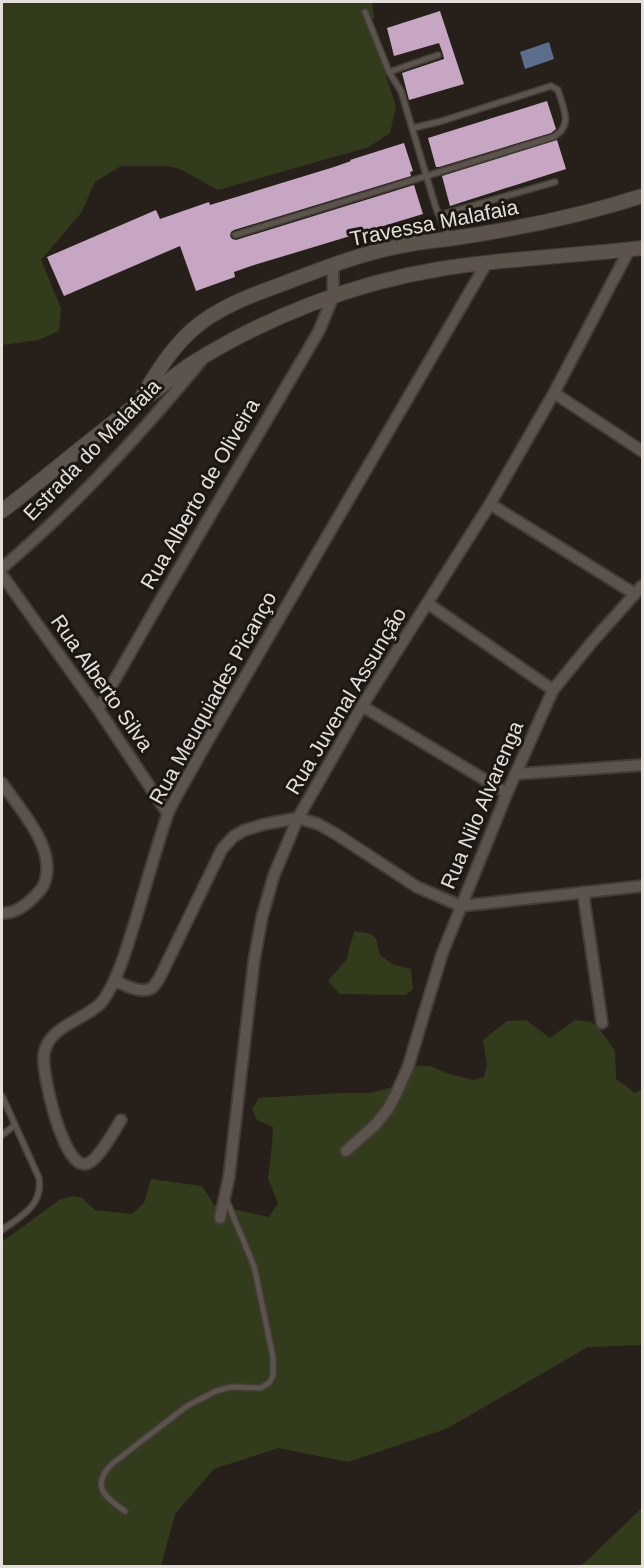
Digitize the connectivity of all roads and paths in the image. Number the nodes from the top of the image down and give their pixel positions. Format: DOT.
graph roads {
  1 [pos="365,12"];
  2 [pos="438,55"];
  3 [pos="389,72"];
  4 [pos="413,128"];
  5 [pos="426,177"];
  6 [pos="555,182"];
  7 [pos="642,196"];
  8 [pos="440,215"];
  9 [pos="235,235"];
  10 [pos="449,239"];
  11 [pos="636,249"];
  12 [pos="486,264"];
  13 [pos="333,265"];
  14 [pos="333,297"];
  15 [pos="207,355"];
  16 [pos="554,393"];
  17 [pos="138,403"];
  18 [pos="642,451"];
  19 [pos="490,504"];
  20 [pos="2,511"];
  21 [pos="2,568"];
  22 [pos="2,576"];
  23 [pos="639,590"];
  24 [pos="428,603"];
  25 [pos="553,690"];
  26 [pos="362,706"];
  27 [pos="98,710"];
  28 [pos="642,765"];
  29 [pos="516,774"];
  30 [pos="2,783"];
  31 [pos="507,793"];
  32 [pos="168,814"];
  33 [pos="298,818"];
  34 [pos="642,886"];
  35 [pos="583,892"];
  36 [pos="461,906"];
  37 [pos="2,913"];
  38 [pos="115,981"];
  39 [pos="602,1023"];
  40 [pos="2,1096"];
  41 [pos="122,1120"];
  42 [pos="15,1125"];
  43 [pos="2,1135"];
  44 [pos="346,1151"];
  45 [pos="225,1197"];
  46 [pos="220,1218"];
  47 [pos="2,1230"];
  48 [pos="125,1511"];
  1 -- 3 [label="lane"];
  2 -- 3 [label="lane"];
  3 -- 4 [label="lane"];
  4 -- 5 [label="lane"];
  4 -- 5 [label="lane"];
  5 -- 8 [label="lane"];
  5 -- 9 [label="lane"];
  6 -- 8 [label="lane"];
  7 -- 10 [label="main road, Travessa Malafaia"];
  8 -- 10 [label="lane"];
  10 -- 13 [label="main road, Travessa Malafaia"];
  11 -- 12 [label="main road"];
  11 -- 16 [label="street, Rua Juvenal Assunção"];
  12 -- 14 [label="main road"];
  12 -- 32 [label="street, Rua Meuquiades Picanço"];
  13 -- 14 [label="street"];
  13 -- 17 [label="main road, Travessa Malafaia"];
  14 -- 15 [label="main road"];
  14 -- 27 [label="street, Rua Alberto de Oliveira"];
  15 -- 17 [label="main road"];
  15 -- 21 [label="street, Estrada do Malafaia"];
  16 -- 18 [label="street"];
  16 -- 19 [label="street, Rua Juvenal Assunção"];
  17 -- 20 [label="main road"];
  19 -- 23 [label="street"];
  19 -- 24 [label="street, Rua Juvenal Assunção"];
  22 -- 27 [label="street, Rua Alberto Silva"];
  23 -- 25 [label="street, Rua Nilo Alvarenga"];
  24 -- 25 [label="street"];
  24 -- 26 [label="street, Rua Juvenal Assunção"];
  25 -- 29 [label="street, Rua Nilo Alvarenga"];
  26 -- 31 [label="street"];
  26 -- 33 [label="street, Rua Juvenal Assunção"];
  27 -- 32 [label="street, Rua Alberto Silva"];
  28 -- 29 [label="street"];
  29 -- 31 [label="street, Rua Nilo Alvarenga"];
  30 -- 37 [label="street"];
  31 -- 36 [label="street, Rua Nilo Alvarenga"];
  32 -- 38 [label="street, Rua Meuquiades Picanço"];
  33 -- 36 [label="street"];
  33 -- 38 [label="street"];
  33 -- 45 [label="street, Rua Juvenal Assunção"];
  34 -- 35 [label="street"];
  35 -- 36 [label="street"];
  35 -- 39 [label="street"];
  36 -- 44 [label="street, Rua Nilo Alvarenga"];
  38 -- 41 [label="street, Rua Meuquiades Picanço"];
  40 -- 42 [label="lane"];
  42 -- 43 [label="lane"];
  42 -- 47 [label="lane"];
  45 -- 46 [label="street, Rua Juvenal Assunção"];
  45 -- 48 [label="lane"];
}
